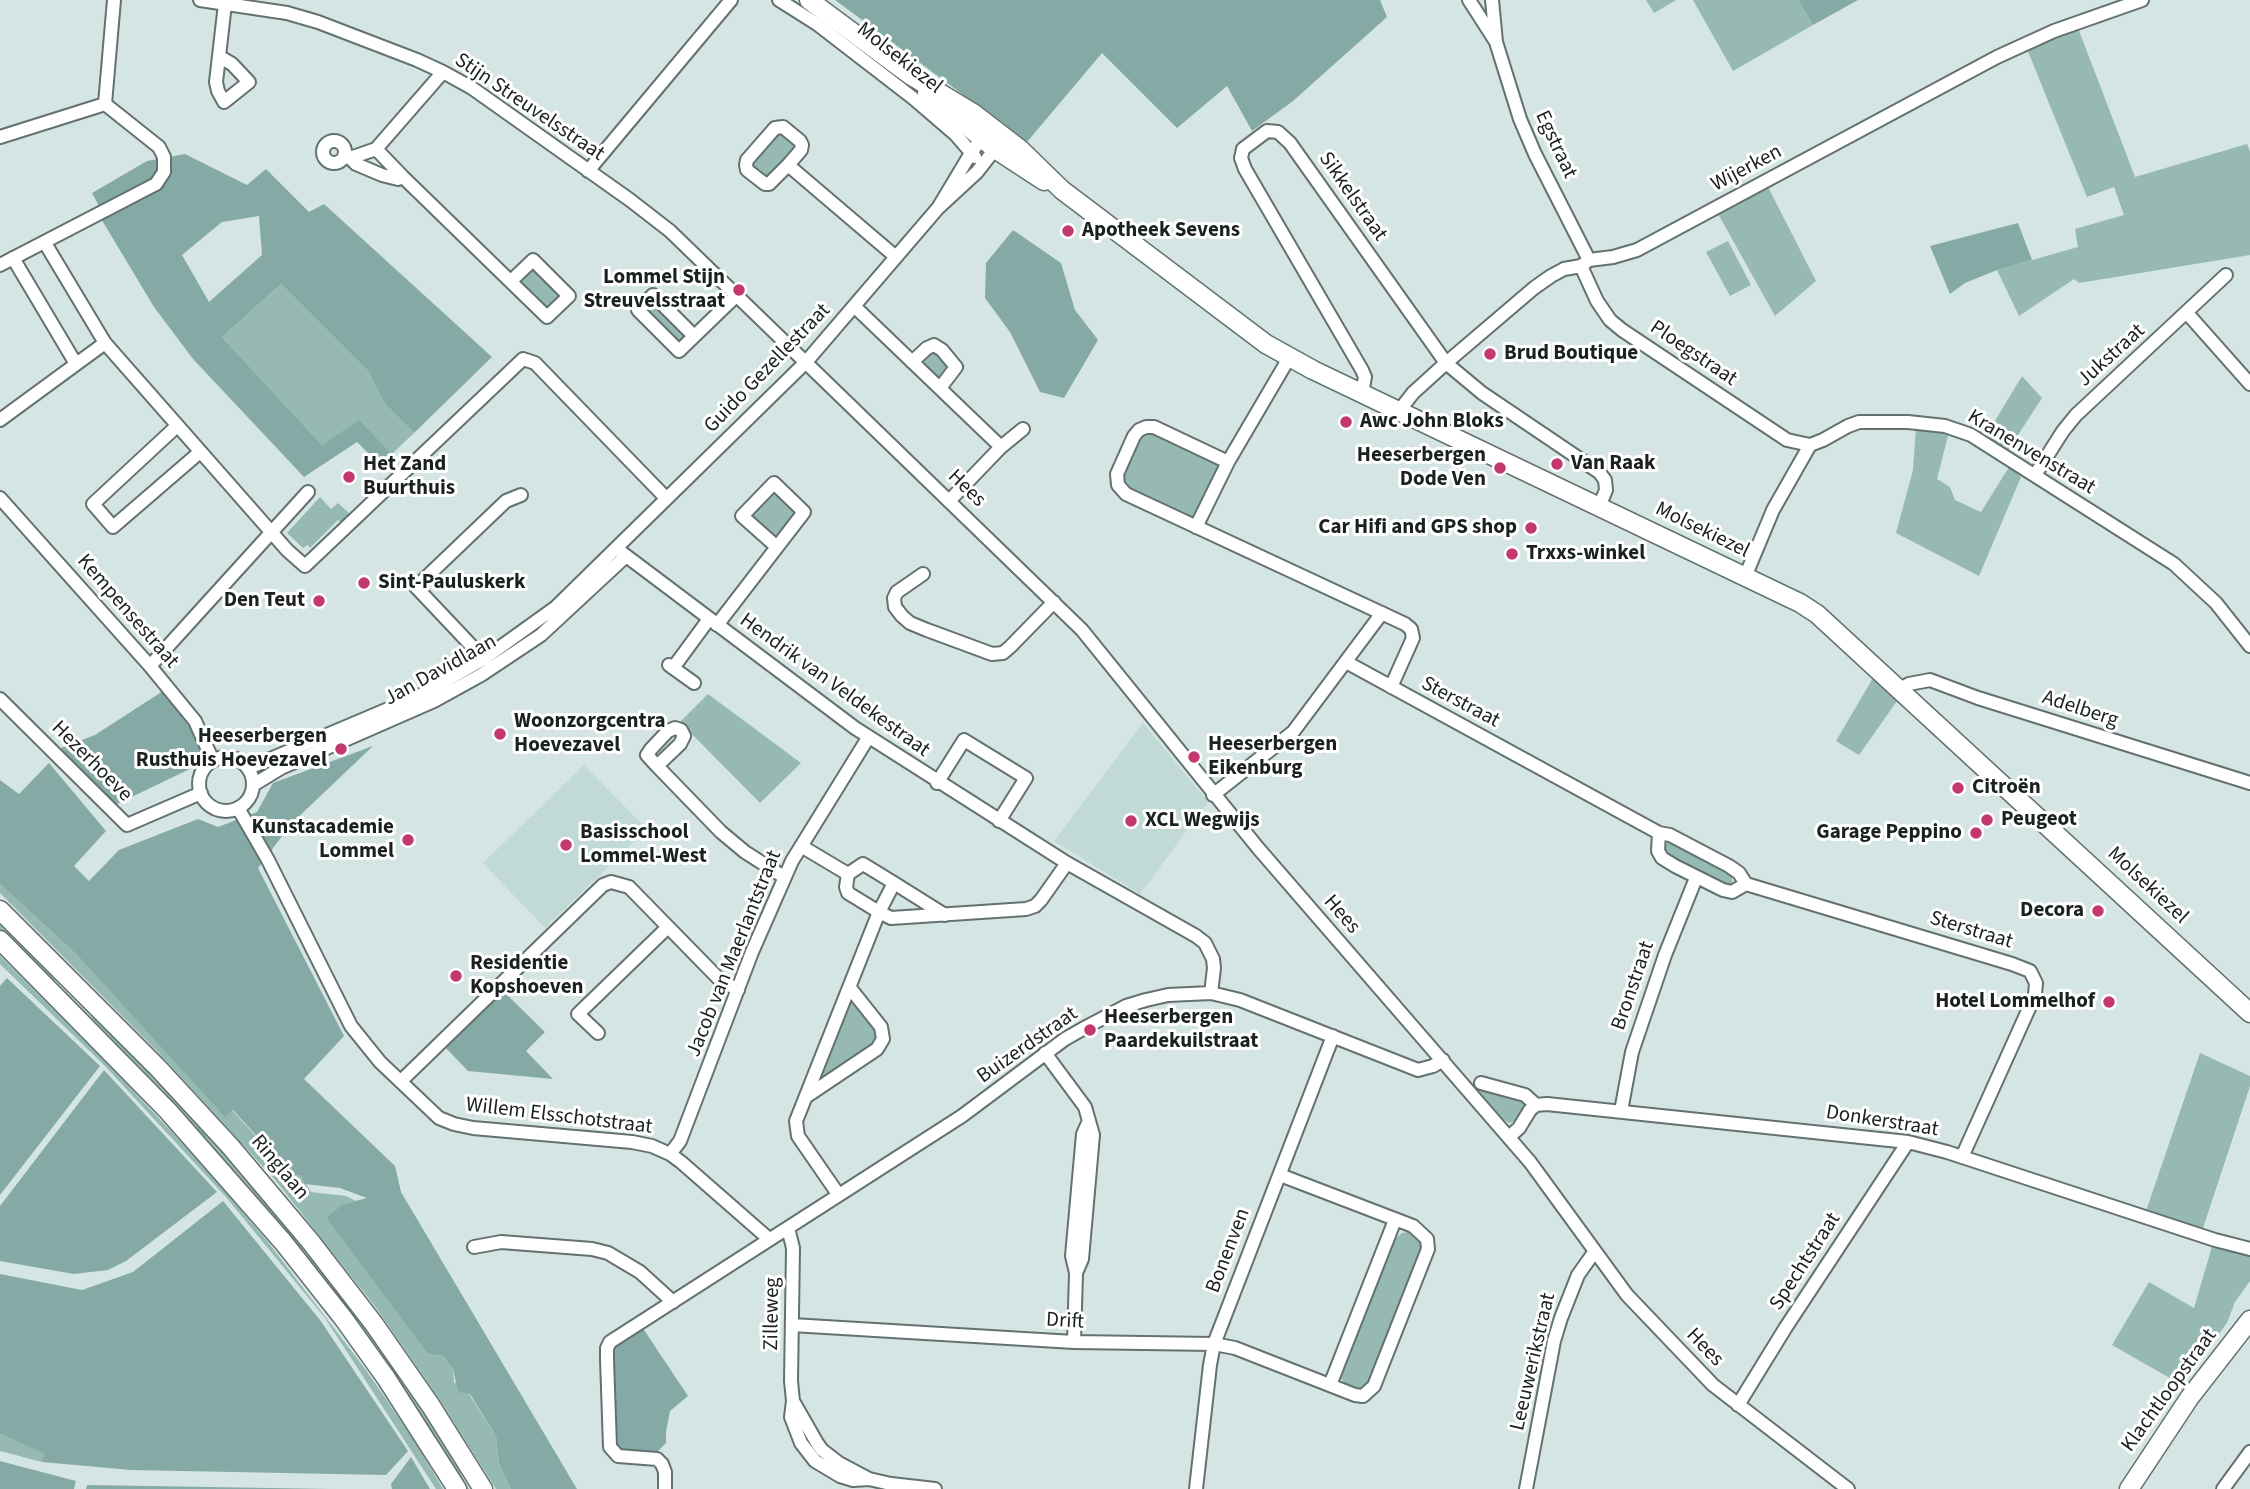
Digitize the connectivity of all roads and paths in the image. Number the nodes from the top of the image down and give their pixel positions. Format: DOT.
graph roads {
  1 [pos="114,0"];
  2 [pos="200,0"];
  3 [pos="731,0"];
  4 [pos="779,0"];
  5 [pos="809,0"];
  6 [pos="1469,0"];
  7 [pos="1492,0"];
  8 [pos="2142,0"];
  9 [pos="225,4"];
  10 [pos="1496,42"];
  11 [pos="220,57"];
  12 [pos="443,72"];
  13 [pos="105,104"];
  14 [pos="0,137"];
  15 [pos="991,140"];
  16 [pos="376,149"];
  17 [pos="971,153"];
  18 [pos="983,164"];
  19 [pos="788,165"];
  20 [pos="588,171"];
  21 [pos="402,177"];
  22 [pos="938,208"];
  23 [pos="45,243"];
  24 [pos="896,257"];
  25 [pos="13,258"];
  26 [pos="1585,263"];
  27 [pos="0,265"];
  28 [pos="2227,275"];
  29 [pos="511,281"];
  30 [pos="737,295"];
  31 [pos="854,306"];
  32 [pos="2187,313"];
  33 [pos="694,337"];
  34 [pos="105,343"];
  35 [pos="1289,358"];
  36 [pos="806,362"];
  37 [pos="912,362"];
  38 [pos="1447,363"];
  39 [pos="76,364"];
  40 [pos="2250,384"];
  41 [pos="940,388"];
  42 [pos="1362,393"];
  43 [pos="1399,411"];
  44 [pos="0,419"];
  45 [pos="177,426"];
  46 [pos="1023,429"];
  47 [pos="1810,445"];
  48 [pos="1001,447"];
  49 [pos="200,452"];
  50 [pos="1227,462"];
  51 [pos="2035,475"];
  52 [pos="308,492"];
  53 [pos="521,495"];
  54 [pos="0,498"];
  55 [pos="666,498"];
  56 [pos="950,500"];
  57 [pos="1599,507"];
  58 [pos="1196,527"];
  59 [pos="271,532"];
  60 [pos="777,547"];
  61 [pos="621,553"];
  62 [pos="923,573"];
  63 [pos="1745,577"];
  64 [pos="1054,602"];
  65 [pos="559,612"];
  66 [pos="1382,613"];
  67 [pos="713,622"];
  68 [pos="2250,646"];
  69 [pos="484,659"];
  70 [pos="1346,662"];
  71 [pos="150,666"];
  72 [pos="694,683"];
  73 [pos="1391,687"];
  74 [pos="1900,689"];
  75 [pos="0,699"];
  76 [pos="377,720"];
  77 [pos="868,738"];
  78 [pos="299,754"];
  79 [pos="213,761"];
  80 [pos="245,765"];
  81 [pos="657,766"];
  82 [pos="937,783"];
  83 [pos="2250,783"];
  84 [pos="253,785"];
  85 [pos="201,793"];
  86 [pos="1213,795"];
  87 [pos="238,808"];
  88 [pos="999,821"];
  89 [pos="1658,833"];
  90 [pos="800,846"];
  91 [pos="1067,863"];
  92 [pos="848,874"];
  93 [pos="784,877"];
  94 [pos="1696,878"];
  95 [pos="894,883"];
  96 [pos="1746,884"];
  97 [pos="0,910"];
  98 [pos="879,912"];
  99 [pos="945,915"];
  100 [pos="668,927"];
  101 [pos="0,940"];
  102 [pos="850,988"];
  103 [pos="738,990"];
  104 [pos="1211,993"];
  105 [pos="2250,1013"];
  106 [pos="598,1032"];
  107 [pos="1333,1037"];
  108 [pos="1045,1054"];
  109 [pos="1443,1060"];
  110 [pos="401,1081"];
  111 [pos="1481,1083"];
  112 [pos="807,1097"];
  113 [pos="1536,1105"];
  114 [pos="1621,1111"];
  115 [pos="1509,1137"];
  116 [pos="1908,1142"];
  117 [pos="670,1154"];
  118 [pos="1962,1157"];
  119 [pos="1280,1175"];
  120 [pos="838,1194"];
  121 [pos="1395,1220"];
  122 [pos="788,1228"];
  123 [pos="769,1239"];
  124 [pos="474,1247"];
  125 [pos="2250,1249"];
  126 [pos="1595,1251"];
  127 [pos="673,1302"];
  128 [pos="2250,1320"];
  129 [pos="792,1325"];
  130 [pos="1074,1342"];
  131 [pos="1214,1344"];
  132 [pos="1330,1385"];
  133 [pos="1738,1405"];
  134 [pos="2250,1452"];
  135 [pos="457,1489"];
  136 [pos="483,1489"];
  137 [pos="666,1489"];
  138 [pos="935,1489"];
  139 [pos="1196,1489"];
  140 [pos="1526,1489"];
  141 [pos="1848,1489"];
  142 [pos="2129,1489"];
  143 [pos="2223,1489"];
  1 -- 13 [label="street"];
  2 -- 9 [label="street, Stijn Streuvelsstraat"];
  3 -- 20 [label="street"];
  4 -- 17 [label="street, Molsekiezel"];
  5 -- 15 [label="main road, Molsekiezel"];
  6 -- 10 [label="street, Egstraat"];
  7 -- 10 [label="street, Egstraat"];
  8 -- 26 [label="street, Wijerken"];
  9 -- 11 [label="street"];
  9 -- 12 [label="street, Stijn Streuvelsstraat"];
  10 -- 26 [label="street, Egstraat"];
  12 -- 16 [label="street"];
  12 -- 20 [label="street, Stijn Streuvelsstraat"];
  13 -- 14 [label="street"];
  13 -- 23 [label="street"];
  15 -- 17 [label="street, Guido Gezellestraat"];
  15 -- 18 [label="street, Guido Gezellestraat"];
  15 -- 35 [label="main road, Molsekiezel"];
  16 -- 21 [label="street"];
  16 -- 21 [label="street"];
  17 -- 18 [label="street, Molsekiezel"];
  17 -- 22 [label="street, Guido Gezellestraat"];
  18 -- 22 [label="street, Guido Gezellestraat"];
  19 -- 19 [label="street"];
  19 -- 24 [label="street"];
  20 -- 30 [label="street, Stijn Streuvelsstraat"];
  21 -- 29 [label="street"];
  22 -- 24 [label="street, Guido Gezellestraat"];
  23 -- 25 [label="street"];
  23 -- 34 [label="street"];
  24 -- 31 [label="street, Guido Gezellestraat"];
  25 -- 27 [label="street"];
  25 -- 39 [label="street"];
  26 -- 38 [label="street, Wijerken"];
  26 -- 47 [label="street, Ploegstraat"];
  28 -- 32 [label="street, Jukstraat"];
  29 -- 29 [label="street"];
  30 -- 33 [label="street"];
  30 -- 36 [label="street, Stijn Streuvelsstraat"];
  31 -- 36 [label="street, Guido Gezellestraat"];
  31 -- 37 [label="street"];
  32 -- 40 [label="street"];
  32 -- 51 [label="street, Jukstraat"];
  33 -- 33 [label="street"];
  34 -- 39 [label="street"];
  34 -- 45 [label="street"];
  35 -- 42 [label="main road, Molsekiezel"];
  35 -- 50 [label="street"];
  36 -- 55 [label="street, Guido Gezellestraat"];
  36 -- 56 [label="street, Hees"];
  37 -- 41 [label="street"];
  37 -- 41 [label="street"];
  38 -- 42 [label="street, Sikkelstraat"];
  38 -- 43 [label="street, Wijerken"];
  38 -- 57 [label="street, Sikkelstraat"];
  39 -- 44 [label="street"];
  41 -- 48 [label="street"];
  42 -- 43 [label="main road, Molsekiezel"];
  43 -- 57 [label="main road, Molsekiezel"];
  45 -- 49 [label="street"];
  45 -- 49 [label="street"];
  46 -- 48 [label="street"];
  47 -- 51 [label="street, Kranenvenstraat"];
  47 -- 63 [label="street"];
  48 -- 56 [label="street"];
  49 -- 59 [label="street"];
  50 -- 58 [label="street"];
  50 -- 58 [label="street, Sterstraat"];
  51 -- 68 [label="street, Kranenvenstraat"];
  52 -- 59 [label="street"];
  53 -- 69 [label="street, Jan Davidlaan"];
  54 -- 71 [label="street, Kempensestraat"];
  55 -- 59 [label="street"];
  55 -- 61 [label="street, Guido Gezellestraat"];
  56 -- 64 [label="street, Hees"];
  57 -- 63 [label="main road, Molsekiezel"];
  58 -- 66 [label="street, Sterstraat"];
  59 -- 71 [label="street"];
  60 -- 60 [label="street"];
  60 -- 67 [label="street"];
  61 -- 65 [label="street, Jan Davidlaan"];
  61 -- 67 [label="street, Hendrik van Veldekestraat"];
  62 -- 64 [label="street"];
  63 -- 74 [label="main road, Molsekiezel"];
  64 -- 86 [label="street, Hees"];
  65 -- 69 [label="street, Jan Davidlaan"];
  65 -- 76 [label="street, Jan Davidlaan"];
  66 -- 70 [label="street"];
  66 -- 73 [label="street, Sterstraat"];
  67 -- 72 [label="street, Hendrik van Veldekestraat"];
  67 -- 77 [label="street, Hendrik van Veldekestraat"];
  69 -- 76 [label="street, Jan Davidlaan"];
  70 -- 73 [label="street, Sterstraat"];
  70 -- 86 [label="street"];
  71 -- 79 [label="street, Kempensestraat"];
  73 -- 89 [label="street, Sterstraat"];
  74 -- 83 [label="street, Adelberg"];
  74 -- 105 [label="main road, Molsekiezel"];
  75 -- 85 [label="street, Hezerhoeve"];
  76 -- 78 [label="street, Jan Davidlaan"];
  77 -- 82 [label="street, Hendrik van Veldekestraat"];
  77 -- 90 [label="street, Jacob van Maerlantstraat"];
  78 -- 80 [label="street, Jan Davidlaan"];
  78 -- 84 [label="street, Jan Davidlaan"];
  79 -- 80 [label="street"];
  79 -- 85 [label="street"];
  80 -- 84 [label="street"];
  81 -- 93 [label="street"];
  82 -- 88 [label="street, Hendrik van Veldekestraat"];
  82 -- 88 [label="street, Hendrik van Veldekestraat"];
  84 -- 87 [label="street"];
  85 -- 87 [label="street"];
  86 -- 109 [label="street, Hees"];
  87 -- 110 [label="street, Willem Elsschotstraat"];
  88 -- 91 [label="street, Hendrik van Veldekestraat"];
  89 -- 94 [label="street, Sterstraat"];
  89 -- 96 [label="street, Sterstraat"];
  90 -- 92 [label="street"];
  90 -- 93 [label="street, Jacob van Maerlantstraat"];
  91 -- 99 [label="street"];
  91 -- 104 [label="street, Hendrik van Veldekestraat"];
  92 -- 95 [label="street"];
  92 -- 98 [label="street"];
  93 -- 103 [label="street, Jacob van Maerlantstraat"];
  94 -- 96 [label="street, Sterstraat"];
  94 -- 114 [label="street, Bronstraat"];
  95 -- 98 [label="street"];
  95 -- 99 [label="street"];
  96 -- 118 [label="street, Sterstraat"];
  97 -- 136 [label="main road, Ringlaan"];
  98 -- 99 [label="street"];
  98 -- 102 [label="street"];
  100 -- 103 [label="street"];
  100 -- 106 [label="street"];
  100 -- 110 [label="street"];
  101 -- 135 [label="main road"];
  102 -- 112 [label="street"];
  102 -- 112 [label="street"];
  103 -- 117 [label="street, Jacob van Maerlantstraat"];
  104 -- 107 [label="street, Buizerdstraat"];
  104 -- 108 [label="street, Buizerdstraat"];
  107 -- 109 [label="street, Buizerdstraat"];
  107 -- 119 [label="street, Bonenven"];
  108 -- 120 [label="street, Buizerdstraat"];
  108 -- 130 [label="street"];
  109 -- 115 [label="street, Hees"];
  110 -- 117 [label="street, Willem Elsschotstraat"];
  111 -- 113 [label="street, Donkerstraat"];
  112 -- 120 [label="street"];
  113 -- 114 [label="street, Donkerstraat"];
  113 -- 115 [label="street"];
  114 -- 116 [label="street, Donkerstraat"];
  115 -- 126 [label="street, Hees"];
  116 -- 118 [label="street, Donkerstraat"];
  116 -- 133 [label="street, Spechtstraat"];
  117 -- 123 [label="street, Willem Elsschotstraat"];
  118 -- 125 [label="street, Donkerstraat"];
  119 -- 121 [label="street, Drift"];
  119 -- 131 [label="street, Bonenven"];
  120 -- 122 [label="street, Buizerdstraat"];
  121 -- 132 [label="street"];
  121 -- 132 [label="street, Drift"];
  122 -- 123 [label="street, Buizerdstraat"];
  122 -- 129 [label="street, Zilleweg"];
  123 -- 127 [label="street, Buizerdstraat"];
  124 -- 127 [label="street"];
  126 -- 133 [label="street, Hees"];
  126 -- 140 [label="street, Leeuwerikstraat"];
  127 -- 137 [label="street, Buizerdstraat"];
  128 -- 142 [label="main road, Klachtloopstraat"];
  129 -- 130 [label="street, Drift"];
  129 -- 138 [label="street, Zilleweg"];
  130 -- 131 [label="street, Drift"];
  131 -- 132 [label="street, Drift"];
  131 -- 139 [label="street, Bonenven"];
  133 -- 141 [label="street, Hees"];
  134 -- 143 [label="street"];
}
